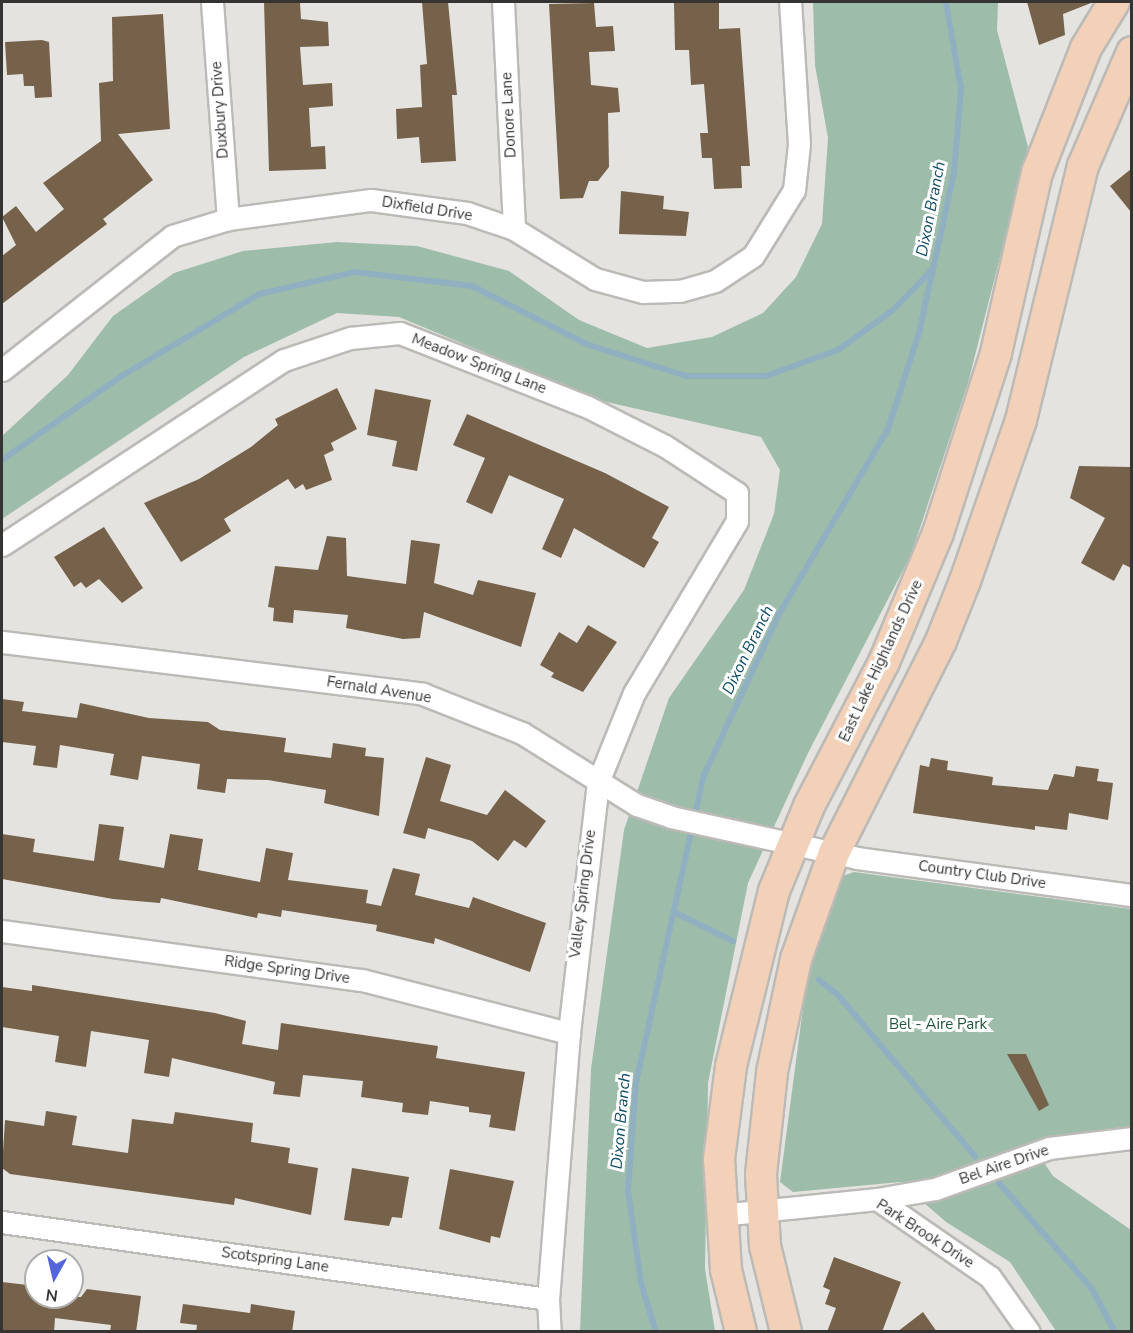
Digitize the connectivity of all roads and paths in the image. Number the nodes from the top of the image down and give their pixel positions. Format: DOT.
graph roads {
  1 [pos="212,2"];
  2 [pos="503,2"];
  3 [pos="790,2"];
  4 [pos="1114,2"];
  5 [pos="1131,52"];
  6 [pos="228,219"];
  7 [pos="514,229"];
  8 [pos="2,370"];
  9 [pos="737,493"];
  10 [pos="2,545"];
  11 [pos="2,642"];
  12 [pos="598,782"];
  13 [pos="791,846"];
  14 [pos="834,853"];
  15 [pos="1131,895"];
  16 [pos="2,931"];
  17 [pos="569,1033"];
  18 [pos="1131,1138"];
  19 [pos="877,1199"];
  20 [pos="761,1211"];
  21 [pos="720,1215"];
  22 [pos="2,1222"];
  23 [pos="548,1299"];
  24 [pos="550,1332"];
  25 [pos="741,1332"];
  26 [pos="786,1332"];
  27 [pos="1029,1332"];
  1 -- 6 [label="street, Duxbury Drive"];
  2 -- 7 [label="street, Donore Lane"];
  3 -- 7 [label="street, Dixfield Drive"];
  4 -- 13 [label="main road, East Lake Highlands Drive"];
  5 -- 14 [label="main road"];
  6 -- 7 [label="street, Dixfield Drive"];
  6 -- 8 [label="street, Dixfield Drive"];
  9 -- 10 [label="street, Meadow Spring Lane"];
  9 -- 12 [label="street, Valley Spring Drive"];
  11 -- 12 [label="street, Fernald Avenue"];
  12 -- 13 [label="street, Fernald Avenue"];
  12 -- 17 [label="street, Valley Spring Drive"];
  13 -- 14 [label="street, Fernald Avenue"];
  13 -- 21 [label="main road, East Lake Highlands Drive"];
  14 -- 15 [label="street, Country Club Drive"];
  14 -- 20 [label="main road"];
  16 -- 17 [label="street, Ridge Spring Drive"];
  17 -- 23 [label="street, Valley Spring Drive"];
  18 -- 19 [label="street, Bel Aire Drive"];
  19 -- 20 [label="street, Park Brook Drive"];
  19 -- 27 [label="street, Park Brook Drive"];
  20 -- 21 [label="street, Park Brook Drive"];
  20 -- 26 [label="main road"];
  21 -- 25 [label="main road, East Lake Highlands Drive"];
  22 -- 23 [label="street, Scotspring Lane"];
  23 -- 24 [label="street, Valley Spring Drive"];
}
